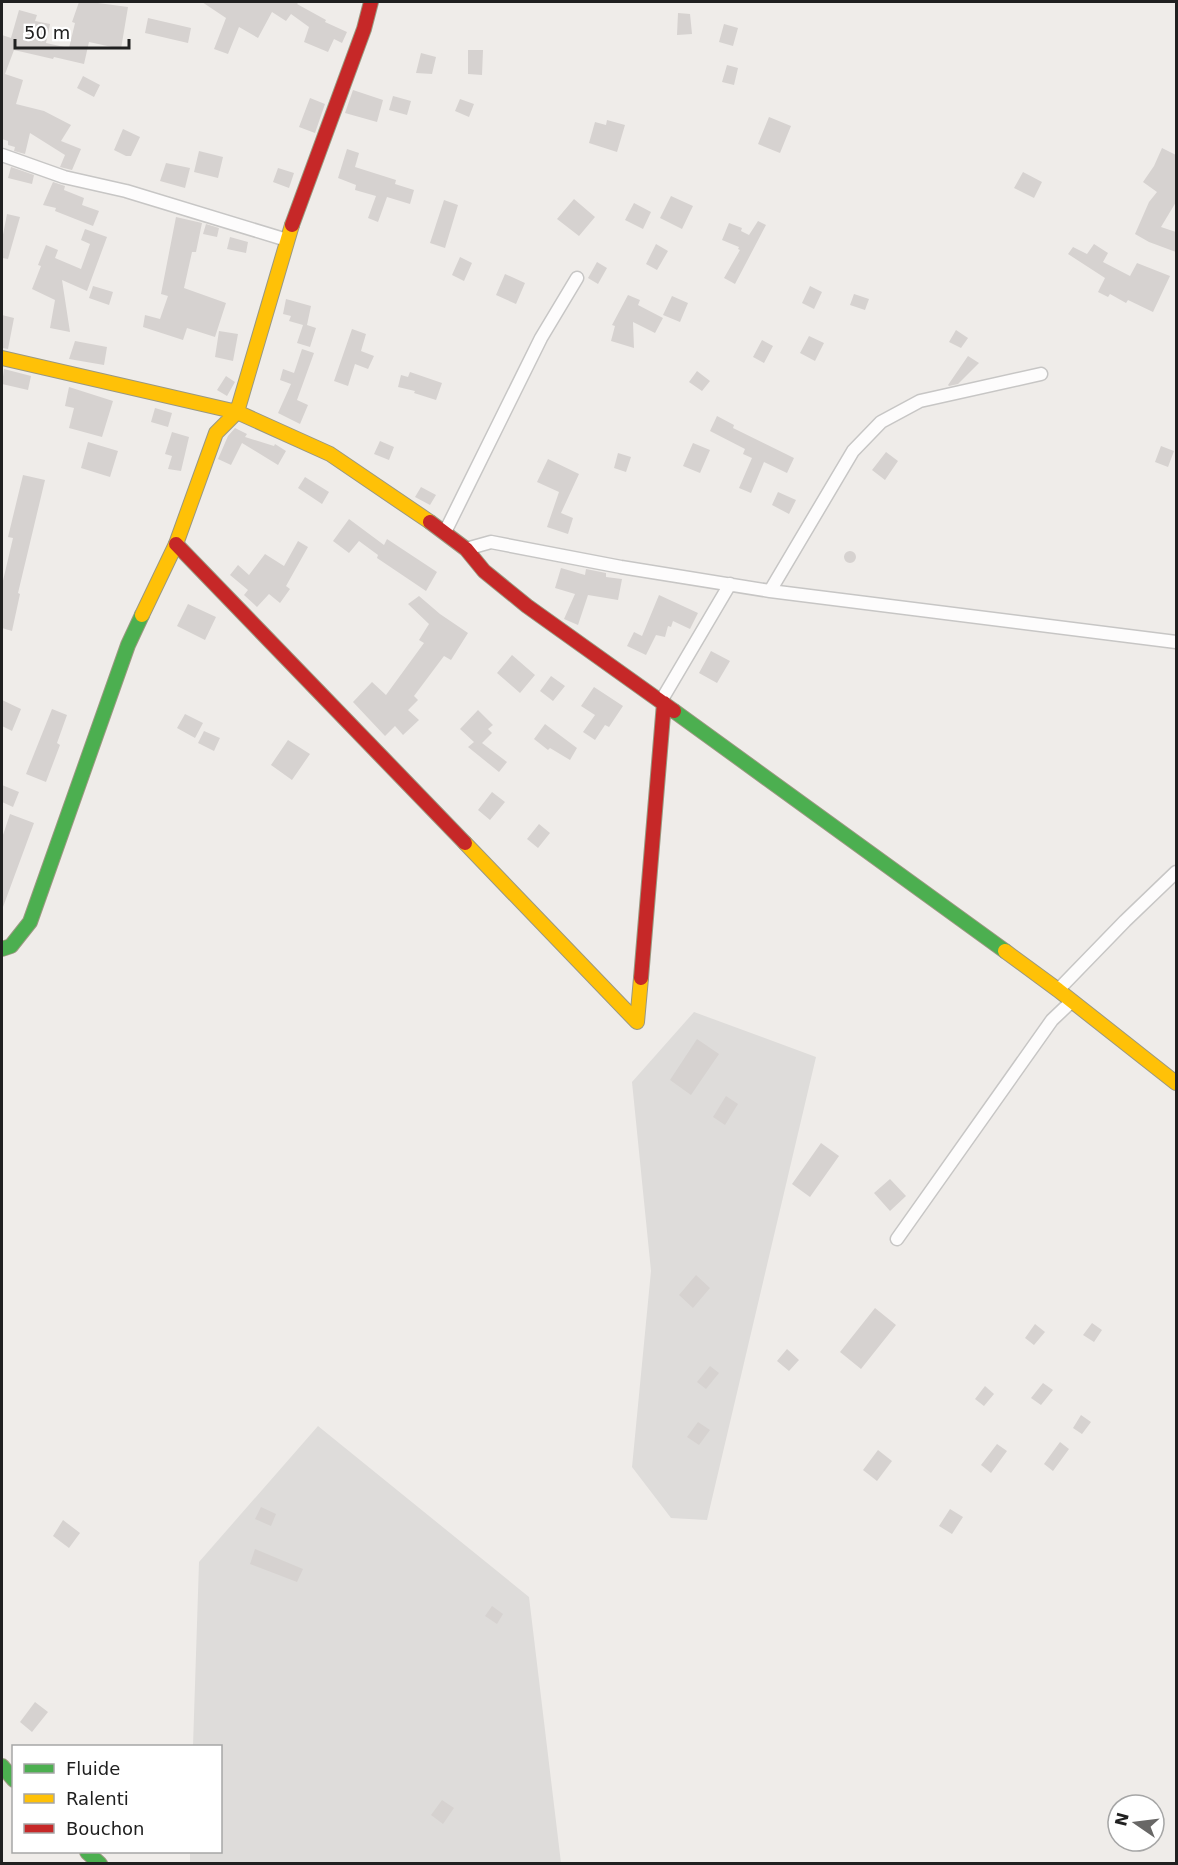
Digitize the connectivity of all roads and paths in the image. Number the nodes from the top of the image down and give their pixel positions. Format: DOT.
graph roads {
  1 [pos="372,2"];
  2 [pos="2,155"];
  3 [pos="287,240"];
  4 [pos="578,278"];
  5 [pos="2,358"];
  6 [pos="1041,374"];
  7 [pos="237,412"];
  8 [pos="445,532"];
  9 [pos="176,544"];
  10 [pos="466,549"];
  11 [pos="730,584"];
  12 [pos="770,591"];
  13 [pos="1176,642"];
  14 [pos="663,702"];
  15 [pos="1176,872"];
  16 [pos="2,949"];
  17 [pos="1058,990"];
  18 [pos="1072,1001"];
  19 [pos="1176,1083"];
  20 [pos="897,1239"];
  21 [pos="2,1766"];
  22 [pos="12,1778"];
  1 -- 3 [label="street"];
  2 -- 3 [label="street"];
  3 -- 7 [label="street"];
  4 -- 8 [label="street"];
  5 -- 7 [label="street"];
  6 -- 12 [label="street"];
  7 -- 8 [label="street"];
  7 -- 9 [label="street"];
  8 -- 10 [label="street"];
  9 -- 14 [label="street"];
  9 -- 16 [label="street"];
  10 -- 11 [label="street"];
  10 -- 14 [label="street"];
  11 -- 12 [label="street"];
  11 -- 14 [label="street"];
  12 -- 13 [label="street"];
  14 -- 17 [label="street"];
  15 -- 17 [label="street"];
  17 -- 18 [label="street"];
  18 -- 19 [label="street"];
  18 -- 20 [label="street"];
  21 -- 22 [label="street"];
}
